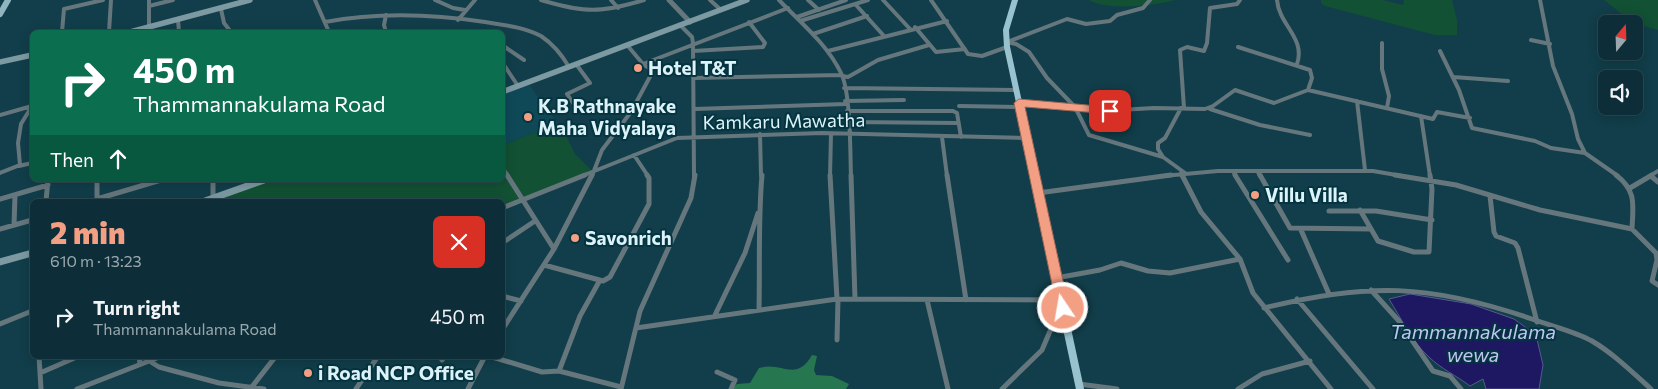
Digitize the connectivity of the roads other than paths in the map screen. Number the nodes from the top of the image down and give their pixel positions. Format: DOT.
graph roads {
  1 [pos="8,0"];
  2 [pos="103,0"];
  3 [pos="111,0"];
  4 [pos="148,0"];
  5 [pos="174,0"];
  6 [pos="225,0"];
  7 [pos="250,0"];
  8 [pos="315,0"];
  9 [pos="435,0"];
  10 [pos="475,0"];
  11 [pos="541,0"];
  12 [pos="611,0"];
  13 [pos="644,0"];
  14 [pos="669,0"];
  15 [pos="710,0"];
  16 [pos="747,0"];
  17 [pos="779,0"];
  18 [pos="808,0"];
  19 [pos="846,0"];
  20 [pos="868,0"];
  21 [pos="883,0"];
  22 [pos="930,0"];
  23 [pos="1015,0"];
  24 [pos="1150,0"];
  25 [pos="1240,0"];
  26 [pos="1277,0"];
  27 [pos="1540,0"];
  28 [pos="856,5"];
  29 [pos="149,6"];
  30 [pos="224,8"];
  31 [pos="618,8"];
  32 [pos="788,8"];
  33 [pos="465,10"];
  34 [pos="721,10"];
  35 [pos="819,10"];
  36 [pos="0,14"];
  37 [pos="386,15"];
  38 [pos="867,16"];
  39 [pos="797,17"];
  40 [pos="178,20"];
  41 [pos="458,20"];
  42 [pos="800,21"];
  43 [pos="947,21"];
  44 [pos="325,22"];
  45 [pos="690,22"];
  46 [pos="749,22"];
  47 [pos="680,25"];
  48 [pos="915,27"];
  49 [pos="149,28"];
  50 [pos="910,29"];
  51 [pos="62,30"];
  52 [pos="109,30"];
  53 [pos="141,30"];
  54 [pos="180,30"];
  55 [pos="227,30"];
  56 [pos="328,30"];
  57 [pos="385,30"];
  58 [pos="813,34"];
  59 [pos="884,36"];
  60 [pos="1530,40"];
  61 [pos="692,43"];
  62 [pos="1382,43"];
  63 [pos="1006,44"];
  64 [pos="1550,44"];
  65 [pos="627,45"];
  66 [pos="929,45"];
  67 [pos="505,47"];
  68 [pos="1238,47"];
  69 [pos="965,49"];
  70 [pos="693,51"];
  71 [pos="828,51"];
  72 [pos="1440,51"];
  73 [pos="30,55"];
  74 [pos="524,60"];
  75 [pos="0,62"];
  76 [pos="576,64"];
  77 [pos="643,64"];
  78 [pos="1297,64"];
  79 [pos="505,66"];
  80 [pos="569,67"];
  81 [pos="842,76"];
  82 [pos="1453,77"];
  83 [pos="694,78"];
  84 [pos="1508,82"];
  85 [pos="518,86"];
  86 [pos="844,88"];
  87 [pos="1016,90"];
  88 [pos="1308,90"];
  89 [pos="505,91"];
  90 [pos="904,100"];
  91 [pos="1357,101"];
  92 [pos="846,103"];
  93 [pos="573,104"];
  94 [pos="1020,105"];
  95 [pos="959,106"];
  96 [pos="1075,107"];
  97 [pos="30,108"];
  98 [pos="694,108"];
  99 [pos="1182,108"];
  100 [pos="1387,108"];
  101 [pos="1210,109"];
  102 [pos="30,110"];
  103 [pos="847,111"];
  104 [pos="0,115"];
  105 [pos="1421,116"];
  106 [pos="1470,118"];
  107 [pos="849,122"];
  108 [pos="958,122"];
  109 [pos="760,134"];
  110 [pos="831,134"];
  111 [pos="849,134"];
  112 [pos="1310,135"];
  113 [pos="694,137"];
  114 [pos="942,137"];
  115 [pos="961,137"];
  116 [pos="1027,138"];
  117 [pos="1585,153"];
  118 [pos="634,155"];
  119 [pos="1163,157"];
  120 [pos="30,163"];
  121 [pos="19,166"];
  122 [pos="1365,170"];
  123 [pos="1233,171"];
  124 [pos="1658,171"];
  125 [pos="505,172"];
  126 [pos="1258,172"];
  127 [pos="0,173"];
  128 [pos="593,173"];
  129 [pos="1183,173"];
  130 [pos="1651,176"];
  131 [pos="1430,180"];
  132 [pos="97,182"];
  133 [pos="143,182"];
  134 [pos="212,182"];
  135 [pos="258,182"];
  136 [pos="1658,182"];
  137 [pos="48,183"];
  138 [pos="1630,188"];
  139 [pos="1038,193"];
  140 [pos="14,195"];
  141 [pos="1490,196"];
  142 [pos="213,198"];
  143 [pos="0,199"];
  144 [pos="46,199"];
  145 [pos="97,199"];
  146 [pos="100,199"];
  147 [pos="523,200"];
  148 [pos="505,207"];
  149 [pos="759,209"];
  150 [pos="1360,210"];
  151 [pos="1329,211"];
  152 [pos="1432,220"];
  153 [pos="30,221"];
  154 [pos="535,221"];
  155 [pos="14,225"];
  156 [pos="0,229"];
  157 [pos="1370,229"];
  158 [pos="1301,230"];
  159 [pos="1632,230"];
  160 [pos="505,241"];
  161 [pos="554,249"];
  162 [pos="30,254"];
  163 [pos="1240,259"];
  164 [pos="1288,260"];
  165 [pos="0,262"];
  166 [pos="544,265"];
  167 [pos="1056,278"];
  168 [pos="600,280"];
  169 [pos="1658,285"];
  170 [pos="1371,290"];
  171 [pos="1329,294"];
  172 [pos="505,297"];
  173 [pos="837,299"];
  174 [pos="855,299"];
  175 [pos="1297,299"];
  176 [pos="927,300"];
  177 [pos="966,300"];
  178 [pos="1061,300"];
  179 [pos="521,301"];
  180 [pos="1063,308"];
  181 [pos="1264,308"];
  182 [pos="759,310"];
  183 [pos="30,313"];
  184 [pos="715,315"];
  185 [pos="1537,322"];
  186 [pos="0,324"];
  187 [pos="505,325"];
  188 [pos="636,328"];
  189 [pos="837,340"];
  190 [pos="39,359"];
  191 [pos="72,359"];
  192 [pos="139,359"];
  193 [pos="157,359"];
  194 [pos="274,359"];
  195 [pos="376,359"];
  196 [pos="483,359"];
  197 [pos="500,359"];
  198 [pos="1310,361"];
  199 [pos="152,362"];
  200 [pos="140,364"];
  201 [pos="559,371"];
  202 [pos="717,372"];
  203 [pos="40,373"];
  204 [pos="1079,386"];
  205 [pos="251,388"];
  206 [pos="621,388"];
  207 [pos="41,389"];
  208 [pos="76,389"];
  209 [pos="264,389"];
  210 [pos="356,389"];
  211 [pos="468,389"];
  212 [pos="731,389"];
  213 [pos="948,389"];
  214 [pos="1002,389"];
  215 [pos="1117,389"];
  216 [pos="1238,389"];
  217 [pos="1331,389"];
  218 [pos="1373,389"];
  219 [pos="1461,389"];
  220 [pos="1651,389"];
  1 -- 36 [label="main road"];
  2 -- 51 [label="street"];
  3 -- 52 [label="street"];
  4 -- 29 [label="street"];
  5 -- 29 [label="street"];
  6 -- 30 [label="street"];
  7 -- 30 [label="main road"];
  8 -- 44 [label="street"];
  9 -- 33 [label="street"];
  10 -- 33 [label="street"];
  11 -- 31 [label="street"];
  12 -- 31 [label="street"];
  13 -- 31 [label="street"];
  14 -- 45 [label="street"];
  15 -- 34 [label="street"];
  16 -- 34 [label="main road"];
  17 -- 32 [label="street"];
  18 -- 35 [label="street"];
  19 -- 35 [label="street"];
  20 -- 28 [label="street"];
  21 -- 50 [label="street"];
  22 -- 43 [label="street"];
  23 -- 63 [label="highway"];
  24 -- 63 [label="street"];
  25 -- 99 [label="street"];
  26 -- 78 [label="street"];
  27 -- 64 [label="street"];
  28 -- 38 [label="street"];
  28 -- 42 [label="street"];
  29 -- 49 [label="street"];
  30 -- 40 [label="main road"];
  30 -- 55 [label="street"];
  32 -- 39 [label="street"];
  32 -- 46 [label="street"];
  33 -- 41 [label="street"];
  34 -- 45 [label="main road"];
  35 -- 39 [label="street"];
  37 -- 41 [label="street"];
  37 -- 44 [label="street"];
  37 -- 57 [label="street"];
  38 -- 58 [label="street"];
  38 -- 59 [label="street"];
  39 -- 42 [label="street"];
  40 -- 49 [label="main road"];
  40 -- 54 [label="street"];
  41 -- 80 [label="street"];
  42 -- 58 [label="street"];
  43 -- 48 [label="street"];
  43 -- 69 [label="street"];
  44 -- 56 [label="street"];
  45 -- 47 [label="main road"];
  46 -- 61 [label="street"];
  46 -- 70 [label="street"];
  47 -- 61 [label="street"];
  47 -- 65 [label="main road"];
  48 -- 50 [label="street"];
  48 -- 66 [label="street"];
  49 -- 53 [label="main road"];
  50 -- 59 [label="street"];
  58 -- 71 [label="street"];
  59 -- 71 [label="street"];
  60 -- 64 [label="street"];
  61 -- 70 [label="street"];
  61 -- 77 [label="street"];
  62 -- 100 [label="street"];
  63 -- 69 [label="street"];
  63 -- 87 [label="highway"];
  63 -- 96 [label="street"];
  64 -- 117 [label="street"];
  65 -- 76 [label="main road"];
  65 -- 77 [label="street"];
  66 -- 69 [label="street"];
  66 -- 81 [label="street"];
  67 -- 74 [label="street"];
  68 -- 78 [label="street"];
  70 -- 83 [label="street"];
  71 -- 81 [label="street"];
  72 -- 82 [label="street"];
  73 -- 75 [label="main road"];
  76 -- 80 [label="main road"];
  76 -- 93 [label="street"];
  77 -- 128 [label="street"];
  78 -- 88 [label="street"];
  79 -- 85 [label="street"];
  80 -- 85 [label="main road"];
  81 -- 83 [label="street"];
  81 -- 86 [label="street"];
  82 -- 84 [label="street"];
  82 -- 106 [label="street"];
  83 -- 98 [label="street"];
  85 -- 89 [label="main road"];
  86 -- 87 [label="street"];
  86 -- 92 [label="street"];
  87 -- 94 [label="highway"];
  88 -- 91 [label="street"];
  88 -- 101 [label="street"];
  90 -- 92 [label="street"];
  91 -- 100 [label="street"];
  91 -- 122 [label="street"];
  92 -- 98 [label="street"];
  92 -- 103 [label="street"];
  94 -- 95 [label="street"];
  94 -- 96 [label="street"];
  94 -- 116 [label="highway"];
  96 -- 99 [label="street"];
  96 -- 119 [label="street"];
  97 -- 104 [label="street"];
  98 -- 113 [label="street"];
  99 -- 101 [label="street"];
  99 -- 119 [label="street"];
  100 -- 105 [label="street"];
  101 -- 112 [label="street"];
  102 -- 121 [label="street"];
  103 -- 107 [label="street"];
  103 -- 108 [label="street"];
  105 -- 106 [label="street"];
  105 -- 131 [label="street"];
  106 -- 117 [label="street"];
  107 -- 108 [label="street"];
  107 -- 111 [label="street"];
  108 -- 115 [label="street"];
  109 -- 110 [label="street, Kamkaru Mawatha"];
  109 -- 113 [label="street, Kamkaru Mawatha"];
  109 -- 149 [label="street"];
  110 -- 111 [label="street, Kamkaru Mawatha"];
  110 -- 173 [label="street"];
  111 -- 114 [label="street, Kamkaru Mawatha"];
  111 -- 174 [label="street"];
  113 -- 118 [label="street, Kamkaru Mawatha"];
  113 -- 188 [label="street"];
  114 -- 115 [label="street, Kamkaru Mawatha"];
  114 -- 177 [label="street"];
  115 -- 116 [label="street, Kamkaru Mawatha"];
  116 -- 139 [label="highway"];
  117 -- 138 [label="street"];
  118 -- 128 [label="street, Kamkaru Mawatha"];
  118 -- 168 [label="street"];
  119 -- 129 [label="street"];
  120 -- 121 [label="street"];
  121 -- 127 [label="street"];
  122 -- 126 [label="street"];
  122 -- 131 [label="street"];
  123 -- 126 [label="street"];
  123 -- 129 [label="street"];
  123 -- 164 [label="street"];
  124 -- 130 [label="street"];
  125 -- 147 [label="street"];
  126 -- 158 [label="street"];
  128 -- 147 [label="street, Kamkaru Mawatha"];
  128 -- 161 [label="street"];
  129 -- 139 [label="street"];
  129 -- 163 [label="street"];
  130 -- 136 [label="street"];
  130 -- 138 [label="street"];
  131 -- 141 [label="street"];
  131 -- 152 [label="street"];
  132 -- 145 [label="street"];
  133 -- 146 [label="street"];
  134 -- 142 [label="street"];
  135 -- 142 [label="main road"];
  137 -- 140 [label="street"];
  137 -- 144 [label="street"];
  138 -- 159 [label="street"];
  139 -- 167 [label="highway"];
  140 -- 143 [label="street"];
  140 -- 155 [label="street"];
  141 -- 159 [label="street"];
  141 -- 185 [label="street"];
  147 -- 148 [label="street, Kamkaru Mawatha"];
  147 -- 154 [label="street"];
  149 -- 182 [label="street"];
  149 -- 184 [label="street"];
  150 -- 151 [label="street"];
  150 -- 152 [label="street"];
  150 -- 157 [label="street"];
  152 -- 157 [label="street"];
  153 -- 155 [label="street"];
  154 -- 160 [label="street"];
  154 -- 161 [label="street"];
  155 -- 156 [label="street"];
  157 -- 158 [label="street"];
  158 -- 171 [label="street"];
  159 -- 169 [label="street"];
  161 -- 166 [label="street"];
  162 -- 165 [label="main road"];
  163 -- 167 [label="street"];
  163 -- 181 [label="street"];
  166 -- 168 [label="street"];
  166 -- 179 [label="street"];
  167 -- 178 [label="highway"];
  168 -- 201 [label="street"];
  170 -- 171 [label="street"];
  170 -- 185 [label="street"];
  170 -- 219 [label="street"];
  171 -- 175 [label="street"];
  172 -- 179 [label="street"];
  173 -- 174 [label="street"];
  173 -- 182 [label="street"];
  173 -- 189 [label="street"];
  174 -- 176 [label="street"];
  175 -- 181 [label="street"];
  175 -- 218 [label="street"];
  176 -- 177 [label="street"];
  176 -- 213 [label="street"];
  177 -- 178 [label="street"];
  178 -- 180 [label="highway"];
  179 -- 187 [label="street"];
  180 -- 204 [label="highway"];
  180 -- 214 [label="street"];
  181 -- 198 [label="street"];
  182 -- 184 [label="street"];
  183 -- 186 [label="street"];
  184 -- 188 [label="street"];
  185 -- 220 [label="street"];
  188 -- 206 [label="street"];
  190 -- 203 [label="street"];
  191 -- 203 [label="street"];
  192 -- 200 [label="street"];
  193 -- 199 [label="street"];
  194 -- 205 [label="street"];
  195 -- 210 [label="street"];
  196 -- 211 [label="street"];
  197 -- 201 [label="street"];
  198 -- 216 [label="street"];
  198 -- 217 [label="street"];
  199 -- 200 [label="street"];
  199 -- 205 [label="street"];
  200 -- 208 [label="street"];
  201 -- 206 [label="street"];
  202 -- 212 [label="street"];
  203 -- 207 [label="street"];
  204 -- 215 [label="street"];
  205 -- 209 [label="street"];
}
